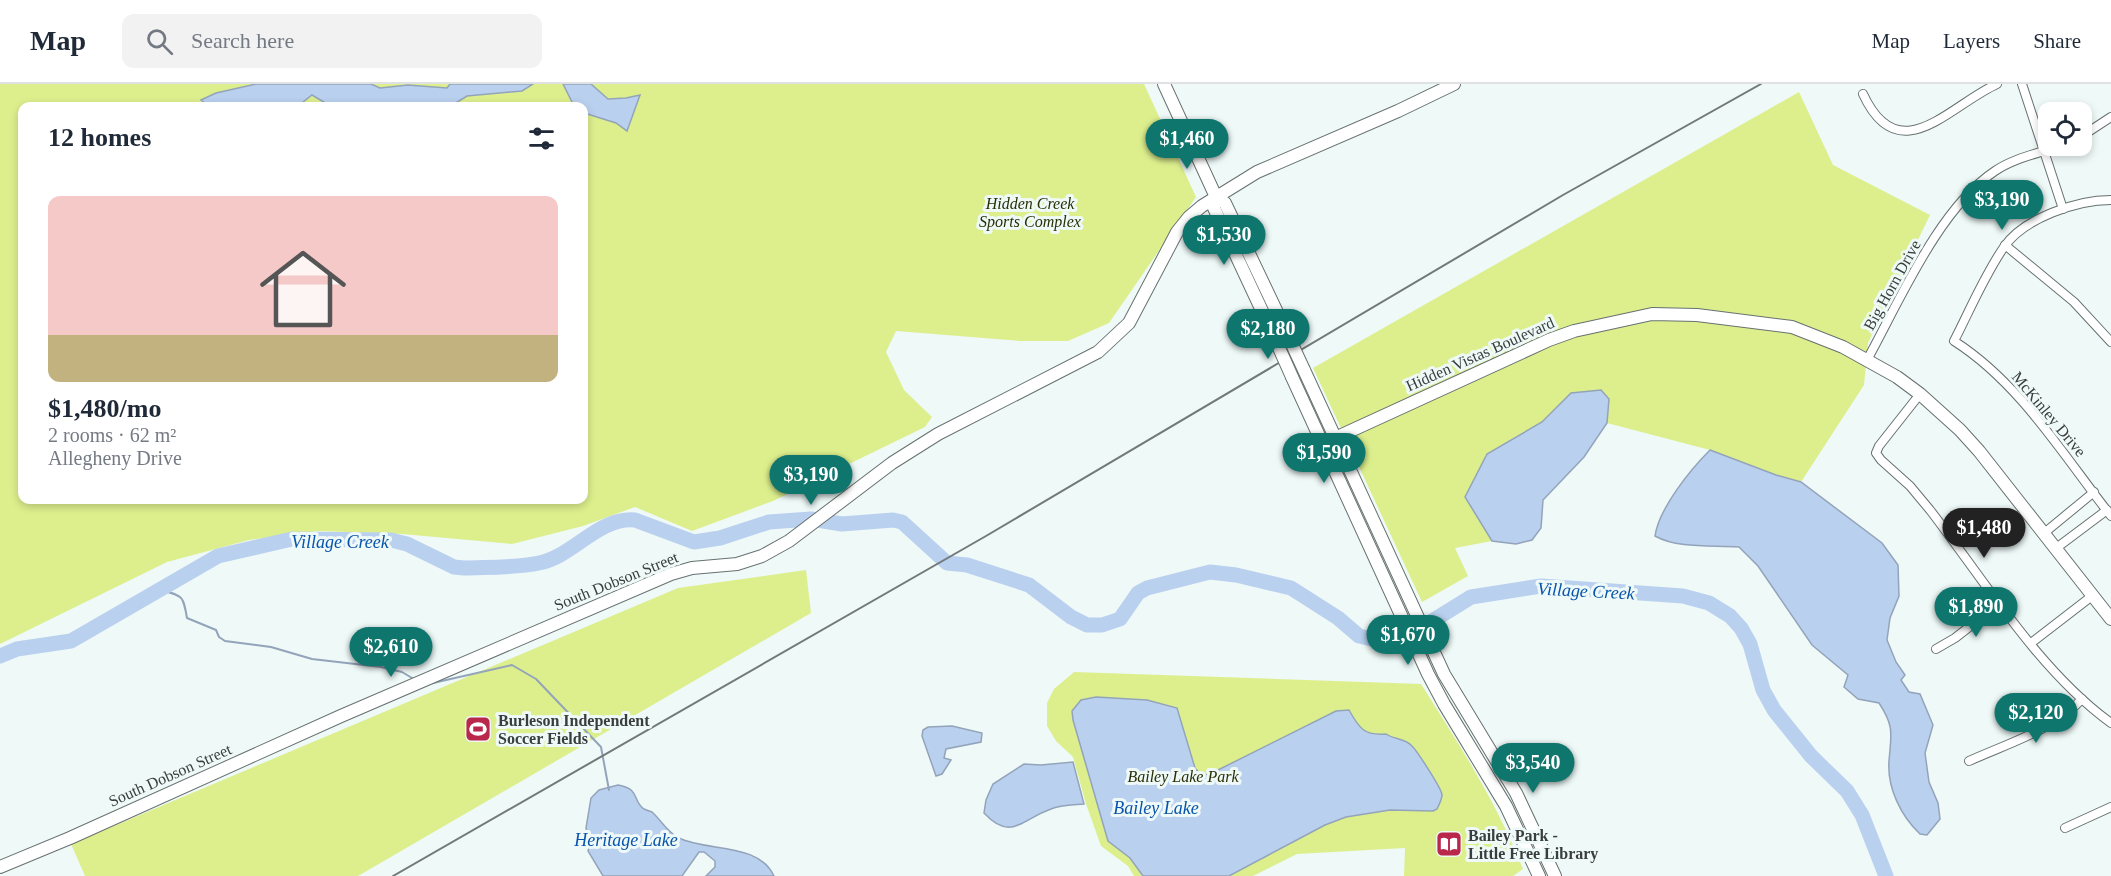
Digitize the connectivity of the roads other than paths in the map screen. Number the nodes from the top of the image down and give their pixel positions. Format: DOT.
graph roads {
  1 [pos="1164,84"];
  2 [pos="1454,84"];
  3 [pos="1997,84"];
  4 [pos="2022,84"];
  5 [pos="1863,94"];
  6 [pos="2111,117"];
  7 [pos="2092,129"];
  8 [pos="2038,132"];
  9 [pos="2038,152"];
  10 [pos="2046,156"];
  11 [pos="1216,197"];
  12 [pos="2111,200"];
  13 [pos="2063,209"];
  14 [pos="2005,245"];
  15 [pos="2111,342"];
  16 [pos="1867,360"];
  17 [pos="1920,394"];
  18 [pos="1336,438"];
  19 [pos="1322,444"];
  20 [pos="2094,492"];
  21 [pos="2109,513"];
  22 [pos="2043,534"];
  23 [pos="2055,549"];
  24 [pos="2092,596"];
  25 [pos="2000,603"];
  26 [pos="2111,619"];
  27 [pos="2031,643"];
  28 [pos="1936,649"];
  29 [pos="2082,699"];
  30 [pos="2111,723"];
  31 [pos="1969,761"];
  32 [pos="2111,807"];
  33 [pos="2065,828"];
  34 [pos="0,867"];
  35 [pos="1550,875"];
  36 [pos="1539,876"];
  1 -- 11 [label="street"];
  2 -- 11 [label="street, South Dobson Street"];
  3 -- 5 [label="street"];
  4 -- 8 [label="street"];
  6 -- 7 [label="street"];
  9 -- 16 [label="street, Big Horn Drive"];
  10 -- 13 [label="street"];
  11 -- 18 [label="street, bridge"];
  11 -- 19 [label="street, bridge"];
  11 -- 34 [label="street, South Dobson Street"];
  12 -- 13 [label="street"];
  13 -- 14 [label="street"];
  14 -- 15 [label="street"];
  14 -- 20 [label="street, McKinley Drive"];
  16 -- 17 [label="street, Hidden Vistas Boulevard"];
  16 -- 18 [label="street, Hidden Vistas Boulevard"];
  17 -- 22 [label="street, Hidden Vistas Boulevard"];
  17 -- 25 [label="street"];
  18 -- 19 [label="street, Hidden Vistas Boulevard"];
  18 -- 35 [label="street"];
  19 -- 36 [label="street"];
  20 -- 21 [label="street, McKinley Drive"];
  20 -- 22 [label="street"];
  21 -- 23 [label="street"];
  22 -- 23 [label="street, Hidden Vistas Boulevard"];
  23 -- 24 [label="street, Hidden Vistas Boulevard"];
  24 -- 26 [label="street, Hidden Vistas Boulevard"];
  24 -- 27 [label="street"];
  25 -- 27 [label="street"];
  25 -- 28 [label="street"];
  27 -- 29 [label="street"];
  29 -- 30 [label="street"];
  29 -- 31 [label="street"];
  32 -- 33 [label="street"];
}
